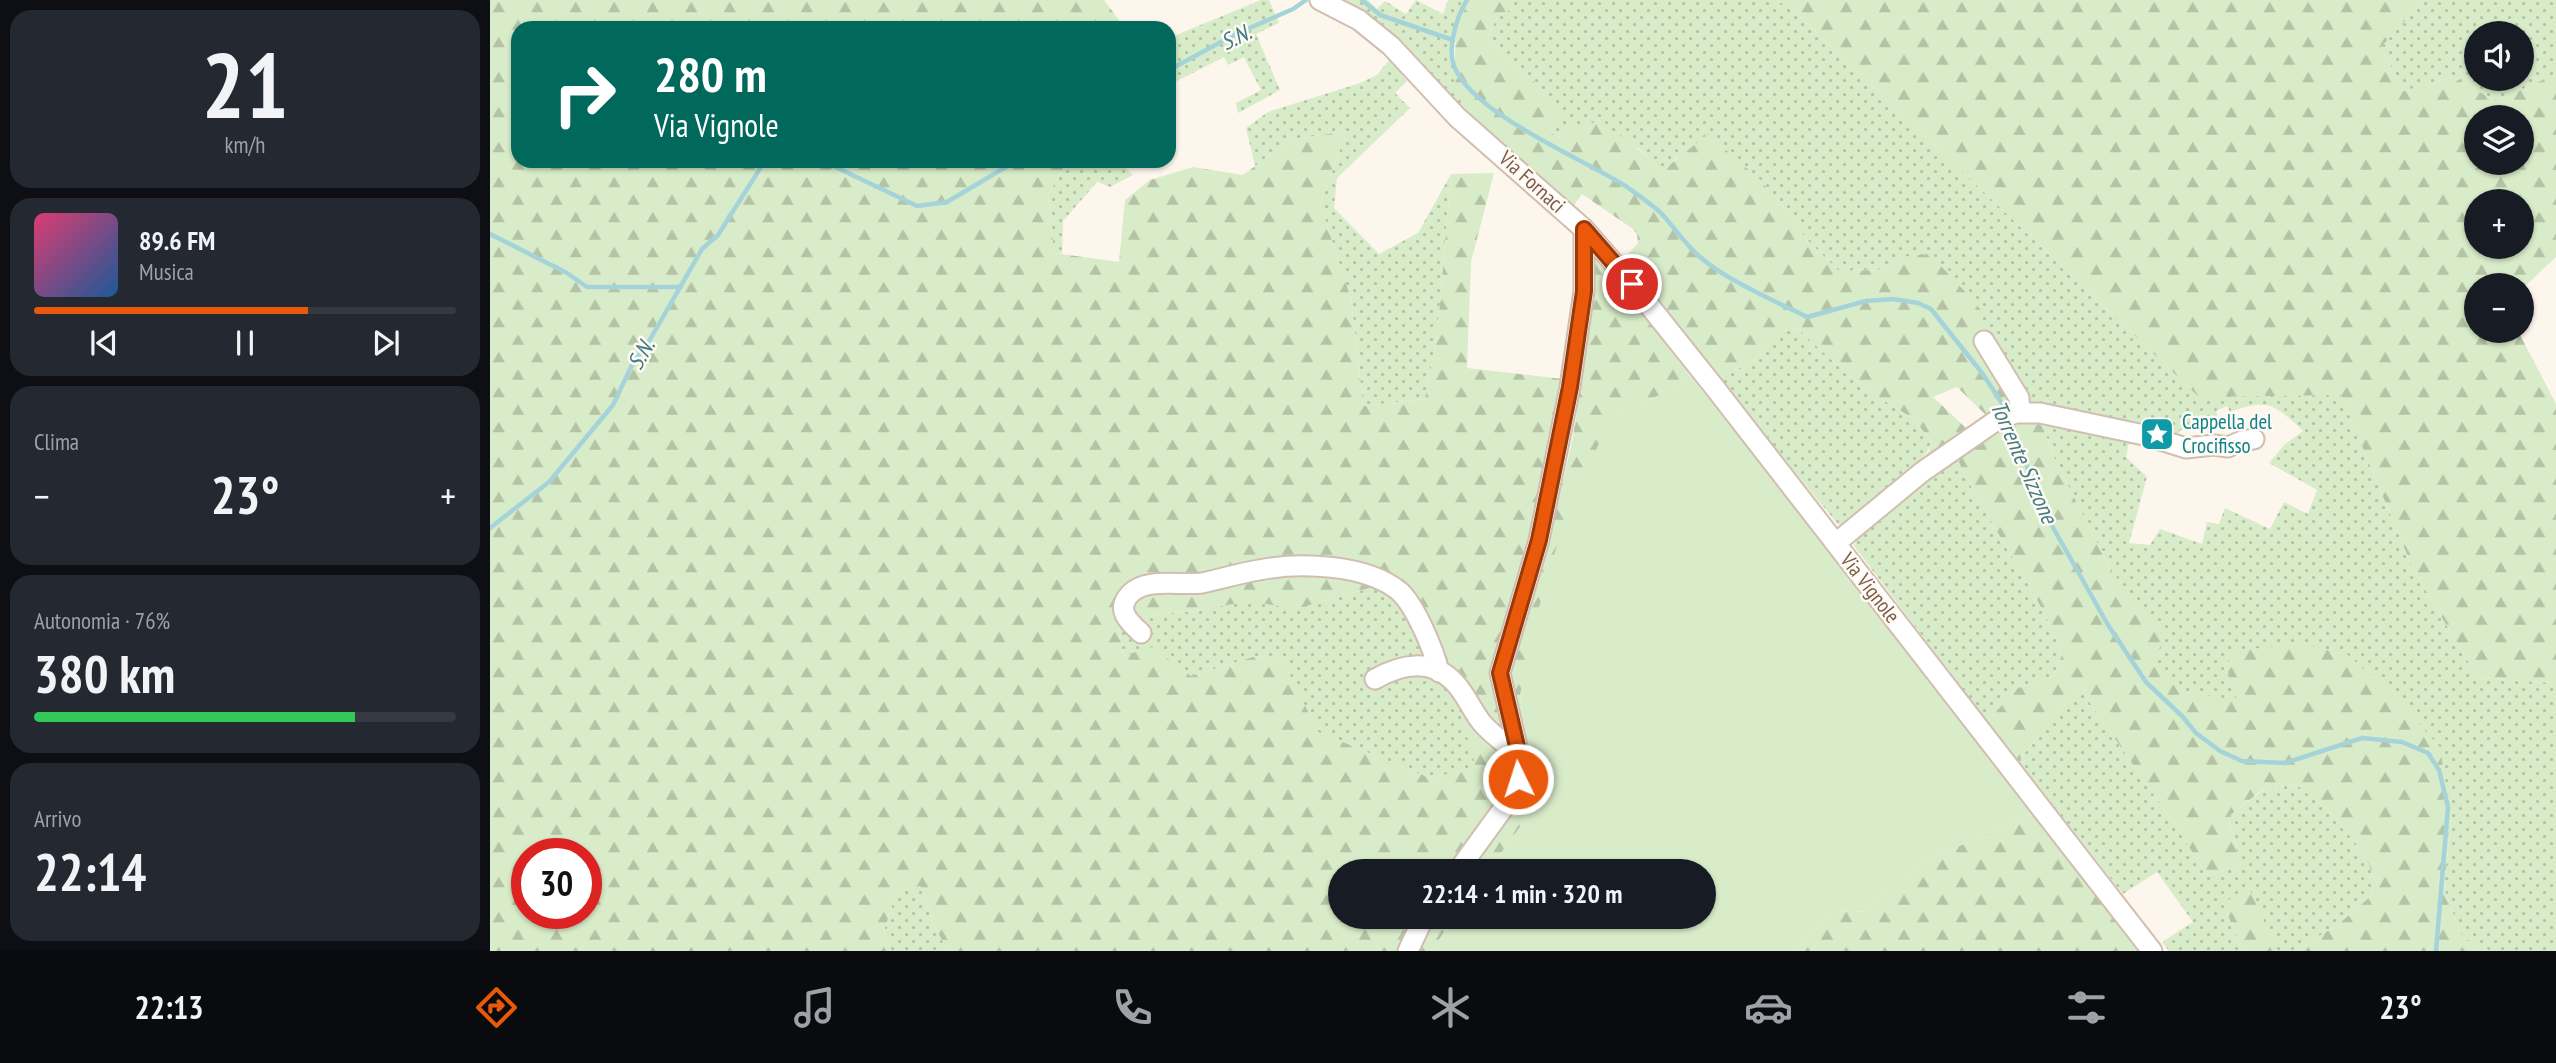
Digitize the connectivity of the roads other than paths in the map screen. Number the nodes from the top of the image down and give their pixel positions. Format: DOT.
graph roads {
  1 [pos="1323,2"];
  2 [pos="1584,229"];
  3 [pos="1984,341"];
  4 [pos="2018,413"];
  5 [pos="2254,439"];
  6 [pos="1836,543"];
  7 [pos="1141,633"];
  8 [pos="1439,672"];
  9 [pos="1375,679"];
  10 [pos="1519,755"];
  11 [pos="1466,859"];
  12 [pos="1418,929"];
  13 [pos="1408,951"];
  14 [pos="2152,951"];
  1 -- 2 [label="street, Via Fornaci"];
  2 -- 6 [label="street, Via Vignole"];
  2 -- 10 [label="street, Via Fornaci"];
  3 -- 4 [label="street"];
  4 -- 5 [label="street"];
  4 -- 6 [label="street"];
  6 -- 14 [label="street, Via Vignole"];
  7 -- 8 [label="street"];
  8 -- 9 [label="street"];
  8 -- 10 [label="street"];
  10 -- 11 [label="street, Via Fornaci"];
  12 -- 13 [label="street"];
}
